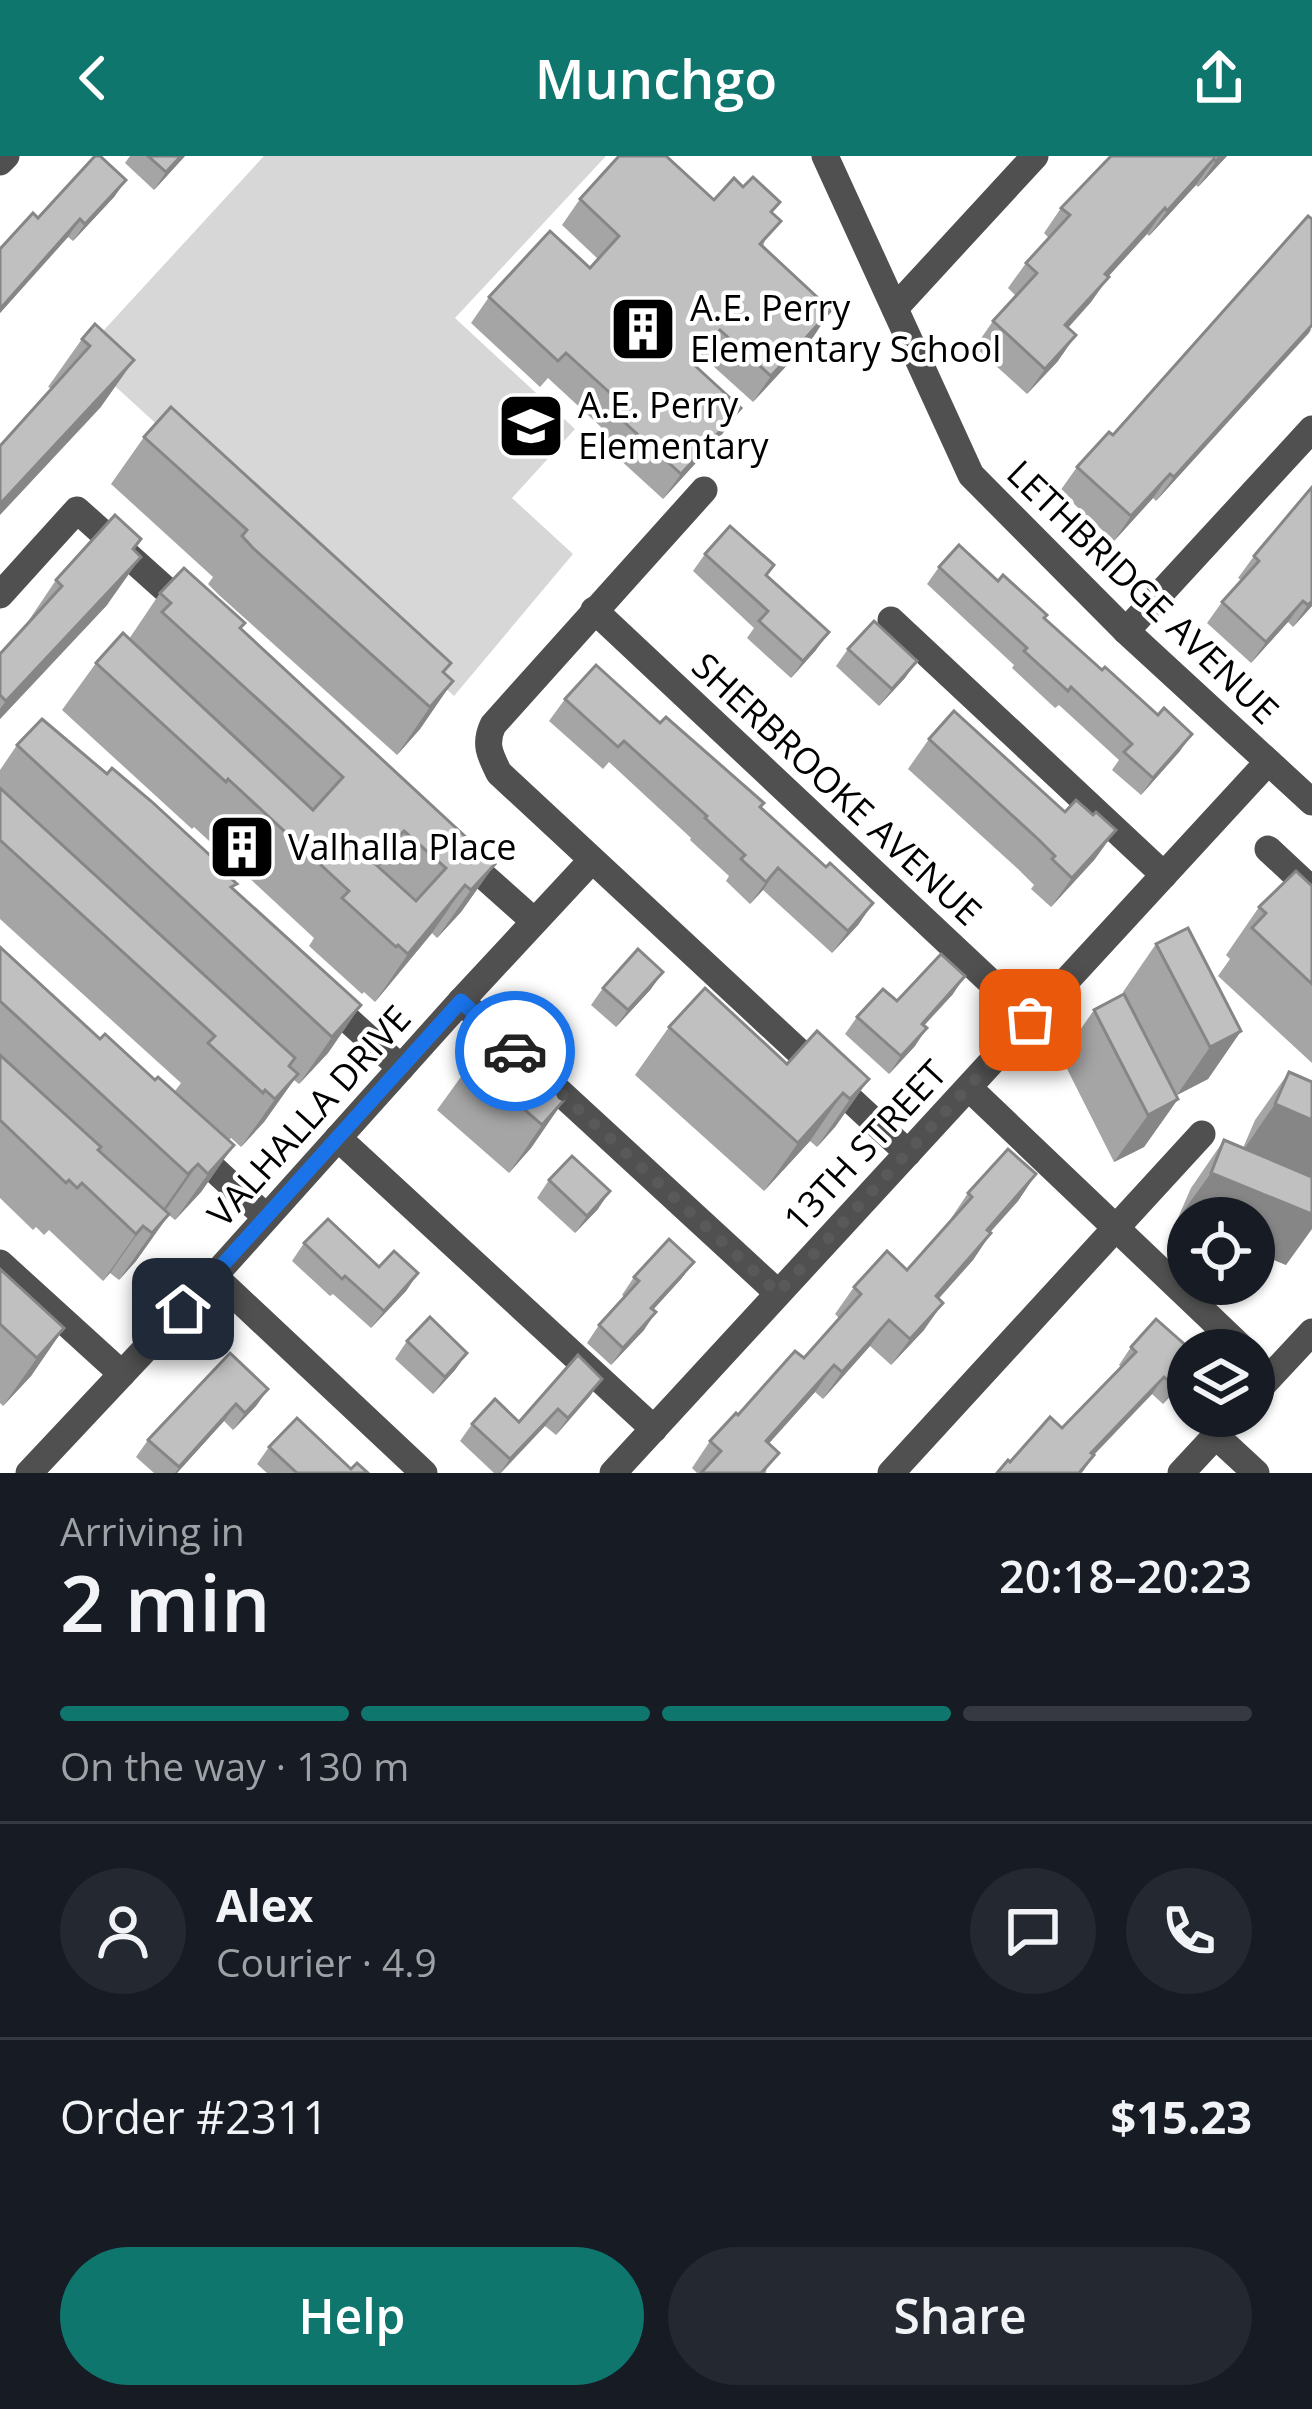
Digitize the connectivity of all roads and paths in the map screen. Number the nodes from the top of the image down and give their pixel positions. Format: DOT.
graph roads {
  1 [pos="825,156"];
  2 [pos="1035,156"];
  3 [pos="895,308"];
  4 [pos="1312,429"];
  5 [pos="704,490"];
  6 [pos="0,595"];
  7 [pos="594,610"];
  8 [pos="891,620"];
  9 [pos="1126,631"];
  10 [pos="218,637"];
  11 [pos="1268,762"];
  12 [pos="1312,802"];
  13 [pos="446,842"];
  14 [pos="1268,849"];
  15 [pos="592,860"];
  16 [pos="1163,875"];
  17 [pos="1312,890"];
  18 [pos="534,921"];
  19 [pos="298,974"];
  20 [pos="461,1001"];
  21 [pos="1030,1020"];
  22 [pos="401,1068"];
  23 [pos="969,1088"];
  24 [pos="166,1125"];
  25 [pos="1202,1134"];
  26 [pos="338,1138"];
  27 [pos="908,1153"];
  28 [pos="266,1217"];
  29 [pos="1117,1229"];
  30 [pos="0,1263"];
  31 [pos="214,1276"];
  32 [pos="778,1293"];
  33 [pos="1222,1329"];
  34 [pos="1312,1332"];
  35 [pos="1275,1363"];
  36 [pos="122,1374"];
  37 [pos="653,1429"];
  38 [pos="1215,1437"];
  39 [pos="1232,1437"];
  40 [pos="29,1473"];
  41 [pos="424,1473"];
  42 [pos="613,1473"];
  43 [pos="892,1473"];
  44 [pos="1181,1473"];
  45 [pos="1256,1473"];
  1 -- 3 [label="street, LETHBRIDGE AVENUE"];
  2 -- 3 [label="street"];
  3 -- 9 [label="street, LETHBRIDGE AVENUE"];
  4 -- 9 [label="street"];
  5 -- 7 [label="street"];
  6 -- 10 [label="street"];
  7 -- 15 [label="street"];
  7 -- 21 [label="street, SHERBROOKE AVENUE"];
  8 -- 16 [label="street"];
  9 -- 11 [label="street, LETHBRIDGE AVENUE"];
  11 -- 12 [label="street, LETHBRIDGE AVENUE"];
  11 -- 16 [label="street, 13TH STREET"];
  13 -- 18 [label="street"];
  14 -- 17 [label="street"];
  15 -- 18 [label="street, VALHALLA DRIVE"];
  15 -- 27 [label="street"];
  16 -- 21 [label="street, 13TH STREET"];
  18 -- 20 [label="street, VALHALLA DRIVE"];
  19 -- 22 [label="street"];
  20 -- 22 [label="street, VALHALLA DRIVE"];
  20 -- 32 [label="street"];
  21 -- 23 [label="street, 13TH STREET"];
  22 -- 26 [label="street, VALHALLA DRIVE"];
  23 -- 27 [label="street, 13TH STREET"];
  23 -- 29 [label="street"];
  24 -- 28 [label="street"];
  25 -- 29 [label="street"];
  26 -- 28 [label="street, VALHALLA DRIVE"];
  26 -- 37 [label="street"];
  27 -- 32 [label="street, 13TH STREET"];
  28 -- 31 [label="street, VALHALLA DRIVE"];
  29 -- 33 [label="street"];
  29 -- 43 [label="street"];
  30 -- 36 [label="street"];
  31 -- 36 [label="street, VALHALLA DRIVE"];
  31 -- 41 [label="street"];
  32 -- 37 [label="street, 13TH STREET"];
  34 -- 35 [label="street"];
  36 -- 40 [label="street, VALHALLA DRIVE"];
  37 -- 42 [label="street, 13TH STREET"];
  38 -- 44 [label="street"];
  39 -- 45 [label="street"];
}
